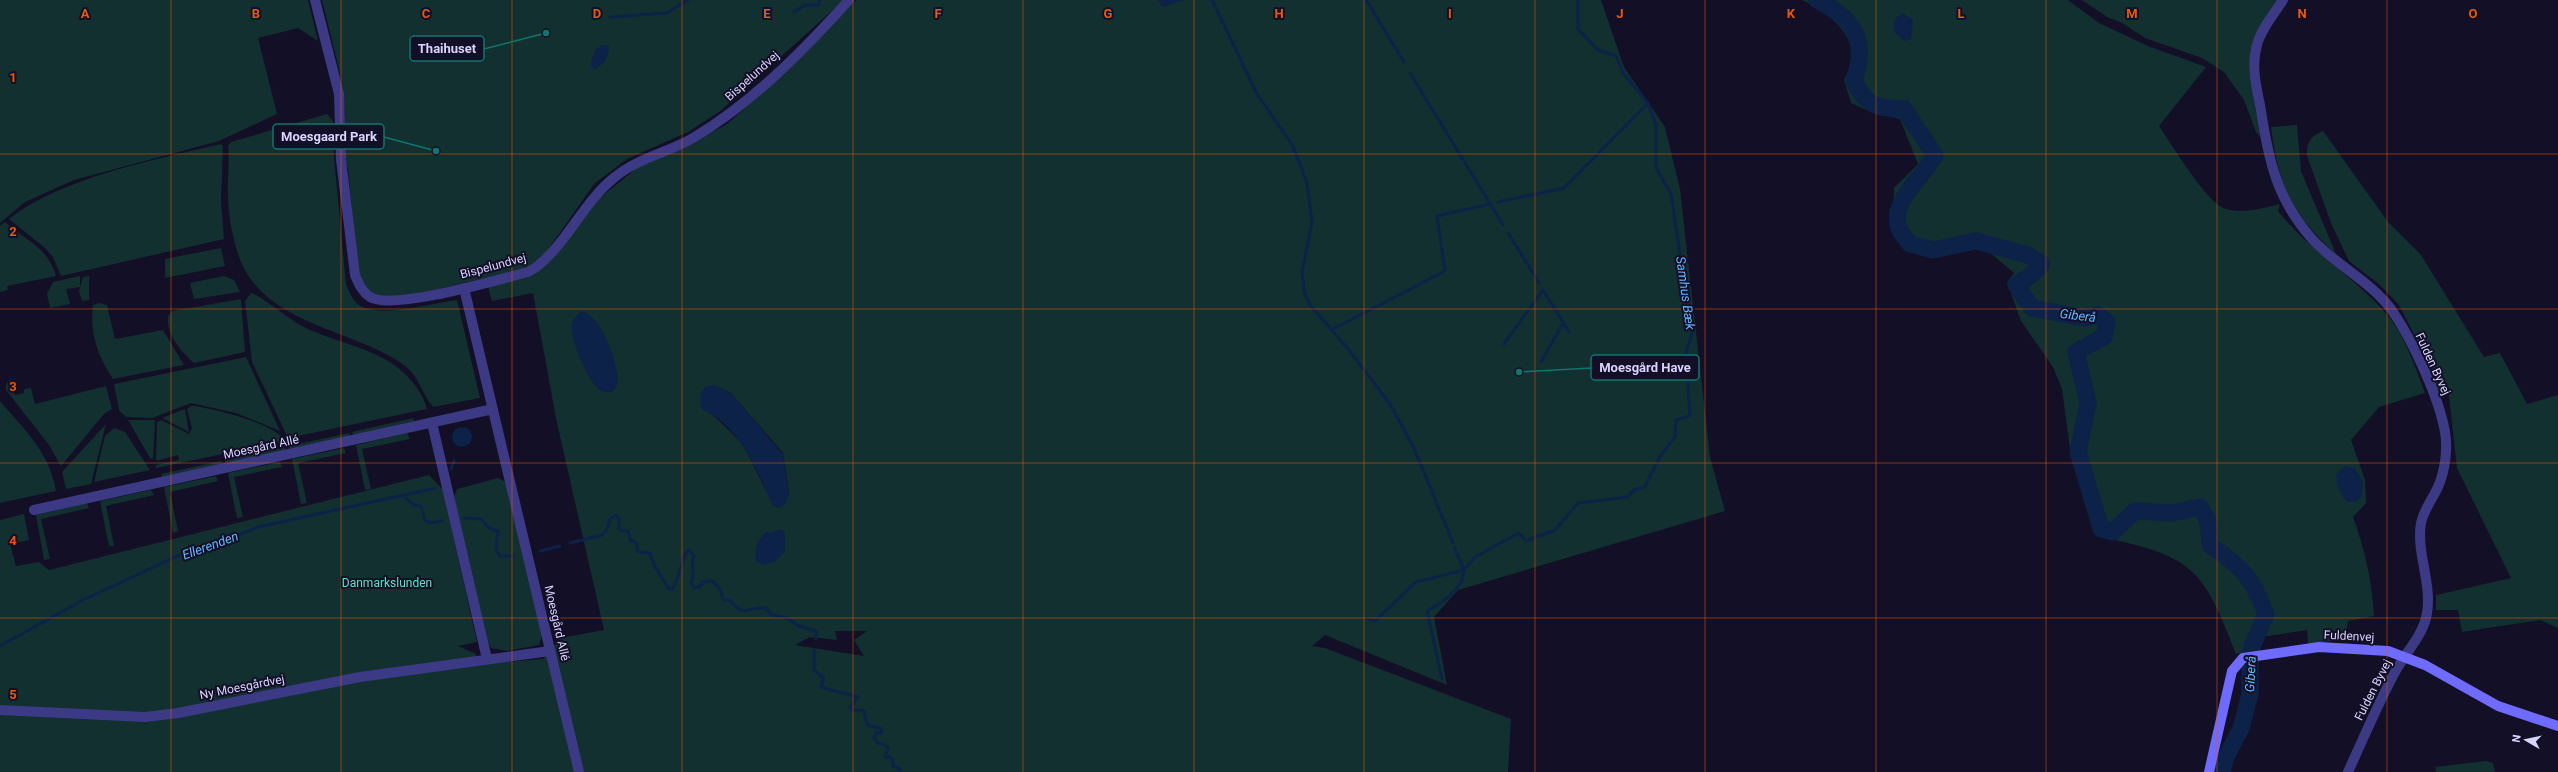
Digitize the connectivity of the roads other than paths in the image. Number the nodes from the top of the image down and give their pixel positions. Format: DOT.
graph roads {
  1 [pos="315,0"];
  2 [pos="849,0"];
  3 [pos="2282,0"];
  4 [pos="464,288"];
  5 [pos="493,409"];
  6 [pos="432,423"];
  7 [pos="34,510"];
  8 [pos="550,651"];
  9 [pos="2406,656"];
  10 [pos="487,659"];
  11 [pos="0,710"];
  12 [pos="2558,726"];
  13 [pos="579,772"];
  14 [pos="2209,772"];
  15 [pos="2348,772"];
  1 -- 4 [label="street, Bispelundvej"];
  2 -- 4 [label="street, Bispelundvej"];
  3 -- 9 [label="street, Fulden Byvej"];
  4 -- 5 [label="street, Moesgård Allé"];
  5 -- 6 [label="street, Moesgård Allé"];
  5 -- 8 [label="street, Moesgård Allé"];
  6 -- 7 [label="street, Moesgård Allé"];
  6 -- 10 [label="street"];
  8 -- 10 [label="street, Ny Moesgårdvej"];
  8 -- 13 [label="street, Moesgård Allé"];
  9 -- 12 [label="street, Fuldenvej"];
  9 -- 14 [label="street, Fuldenvej"];
  9 -- 15 [label="street, Fulden Byvej"];
  10 -- 11 [label="street, Ny Moesgårdvej"];
}
